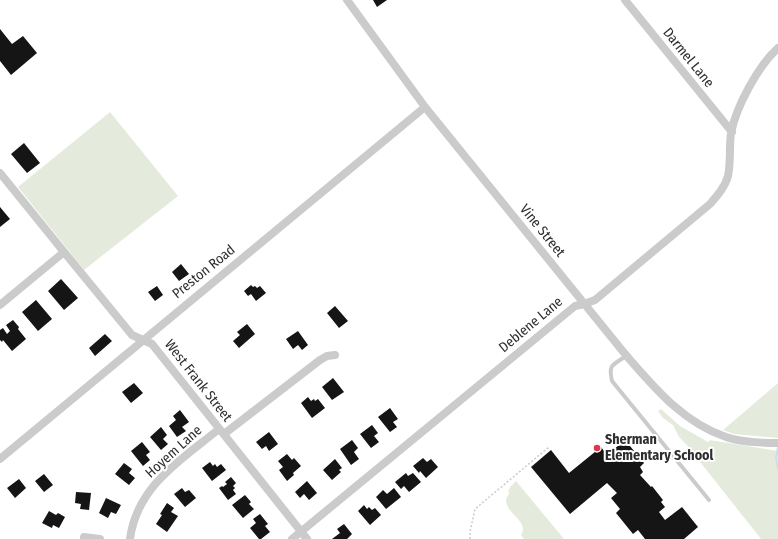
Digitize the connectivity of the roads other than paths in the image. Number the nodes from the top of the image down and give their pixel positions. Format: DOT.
graph roads {
  1 [pos="347,0"];
  2 [pos="625,0"];
  3 [pos="778,48"];
  4 [pos="425,107"];
  5 [pos="732,132"];
  6 [pos="0,173"];
  7 [pos="64,252"];
  8 [pos="584,304"];
  9 [pos="0,305"];
  10 [pos="142,340"];
  11 [pos="336,355"];
  12 [pos="627,356"];
  13 [pos="221,432"];
  14 [pos="776,443"];
  15 [pos="0,459"];
  16 [pos="709,500"];
  17 [pos="302,532"];
  18 [pos="84,537"];
  19 [pos="100,539"];
  20 [pos="130,539"];
  21 [pos="292,539"];
  22 [pos="308,539"];
  1 -- 4 [label="street, Vine Street"];
  2 -- 5 [label="street, Darmel Lane"];
  3 -- 5 [label="street, Deblene Lane"];
  4 -- 8 [label="street, Vine Street"];
  4 -- 10 [label="street, Preston Road"];
  5 -- 8 [label="street, Deblene Lane"];
  6 -- 7 [label="street, West Frank Street"];
  7 -- 9 [label="street"];
  7 -- 10 [label="street, West Frank Street"];
  8 -- 12 [label="street, Vine Street"];
  8 -- 17 [label="street, Deblene Lane"];
  10 -- 13 [label="street, West Frank Street"];
  10 -- 15 [label="street, Preston Road"];
  11 -- 13 [label="street, Hoyem Lane"];
  12 -- 14 [label="street, Vine Street"];
  12 -- 16 [label="lane"];
  13 -- 17 [label="street, West Frank Street"];
  13 -- 20 [label="street, Hoyem Lane"];
  17 -- 21 [label="street, Deblene Lane"];
  17 -- 22 [label="street, West Frank Street"];
  18 -- 19 [label="street"];
}
